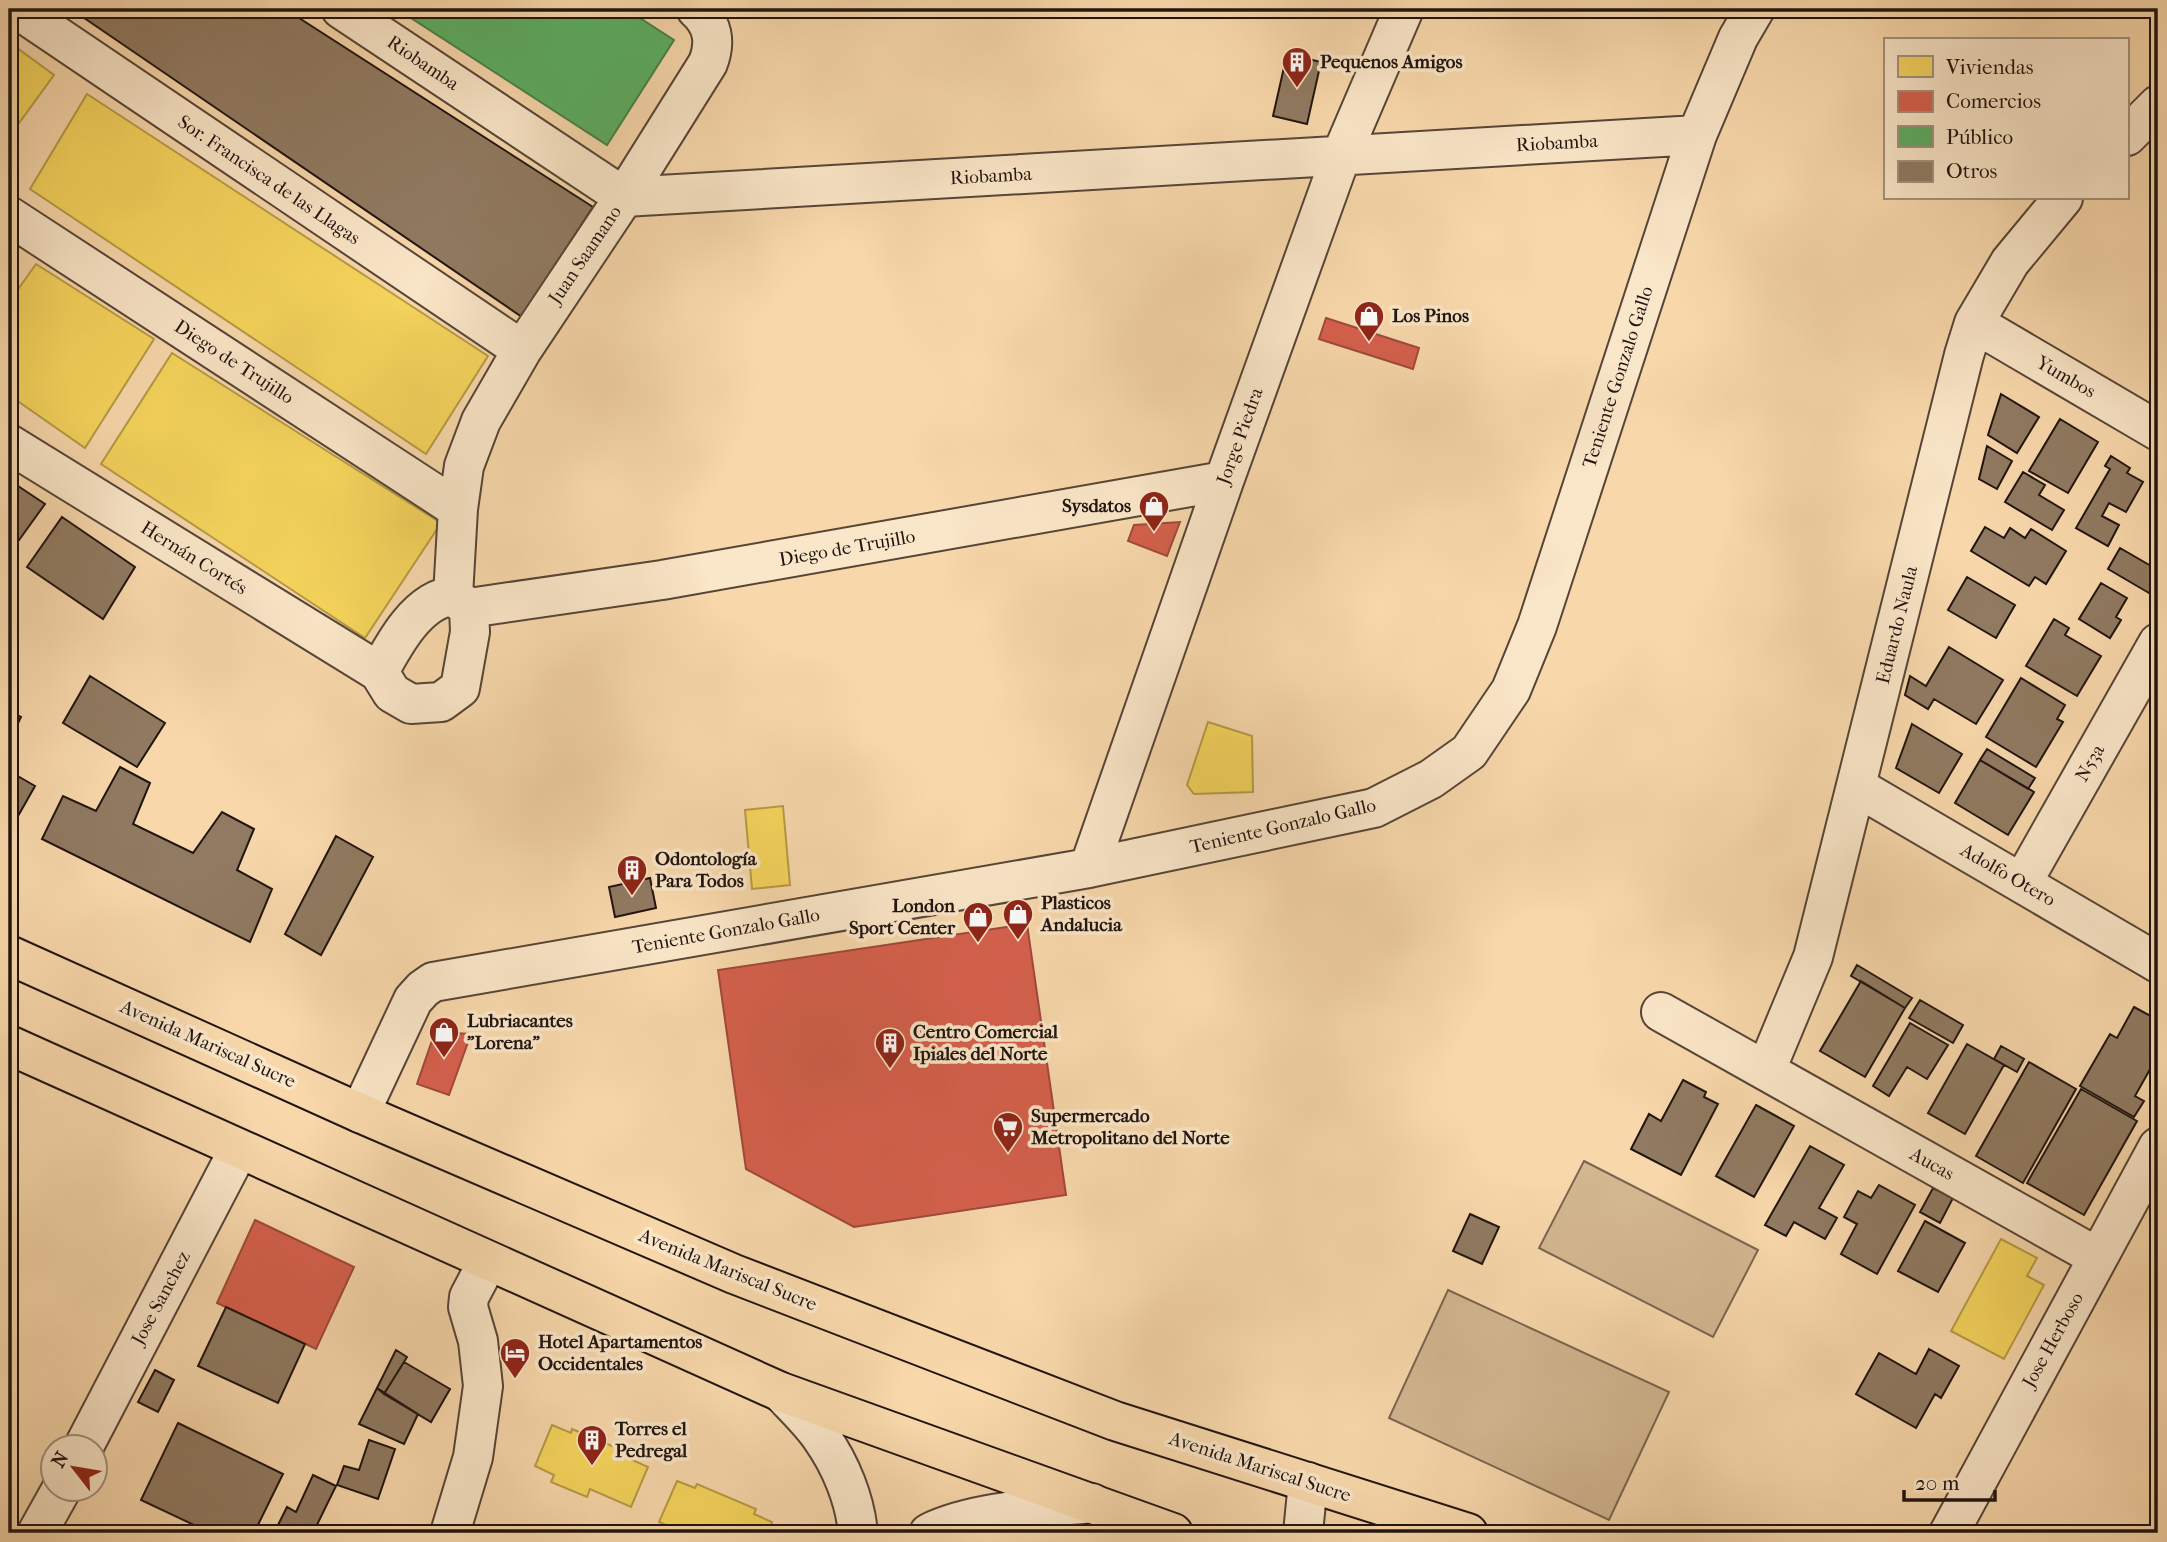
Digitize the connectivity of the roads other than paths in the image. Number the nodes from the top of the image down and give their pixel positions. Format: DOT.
graph roads {
  1 [pos="16,9"];
  2 [pos="341,9"];
  3 [pos="696,9"];
  4 [pos="1404,9"];
  5 [pos="1755,9"];
  6 [pos="2158,105"];
  7 [pos="1697,135"];
  8 [pos="2128,135"];
  9 [pos="1341,156"];
  10 [pos="624,197"];
  11 [pos="2061,200"];
  12 [pos="9,216"];
  13 [pos="1974,323"];
  14 [pos="522,351"];
  15 [pos="2158,431"];
  16 [pos="9,444"];
  17 [pos="1224,481"];
  18 [pos="458,509"];
  19 [pos="461,602"];
  20 [pos="2158,643"];
  21 [pos="379,673"];
  22 [pos="1857,787"];
  23 [pos="1089,868"];
  24 [pos="2022,883"];
  25 [pos="9,955"];
  26 [pos="2158,963"];
  27 [pos="1661,1012"];
  28 [pos="9,1045"];
  29 [pos="1766,1070"];
  30 [pos="360,1113"];
  31 [pos="2158,1147"];
  32 [pos="239,1149"];
  33 [pos="2099,1256"];
  34 [pos="488,1261"];
  35 [pos="782,1392"];
  36 [pos="90,1434"];
  37 [pos="1308,1482"];
  38 [pos="1092,1503"];
  39 [pos="53,1504"];
  40 [pos="37,1533"];
  41 [pos="450,1533"];
  42 [pos="858,1533"];
  43 [pos="929,1533"];
  44 [pos="1173,1533"];
  45 [pos="1303,1533"];
  46 [pos="1468,1533"];
  47 [pos="1949,1533"];
  1 -- 14 [label="street, Sor. Francisca de las Llagas"];
  2 -- 10 [label="street, Riobamba"];
  3 -- 10 [label="street, Juan Saamano"];
  4 -- 9 [label="street, Jorge Piedra"];
  5 -- 7 [label="street, Teniente Gonzalo Gallo"];
  6 -- 8 [label="street"];
  7 -- 9 [label="street, Riobamba"];
  7 -- 23 [label="street, Teniente Gonzalo Gallo"];
  9 -- 10 [label="street, Riobamba"];
  9 -- 17 [label="street, Jorge Piedra"];
  10 -- 14 [label="street, Juan Saamano"];
  11 -- 13 [label="street, Eduardo Naula"];
  12 -- 18 [label="street, Diego de Trujillo"];
  13 -- 15 [label="street, Yumbos"];
  13 -- 22 [label="street, Eduardo Naula"];
  14 -- 18 [label="street, Juan Saamano"];
  16 -- 21 [label="street, Hernán Cortés"];
  17 -- 19 [label="street, Diego de Trujillo"];
  17 -- 23 [label="street, Jorge Piedra"];
  18 -- 19 [label="street, Juan Saamano"];
  19 -- 21 [label="street"];
  19 -- 21 [label="street"];
  20 -- 24 [label="street, N53a"];
  22 -- 24 [label="street, Adolfo Otero"];
  22 -- 29 [label="street, Eduardo Naula"];
  23 -- 30 [label="street, Teniente Gonzalo Gallo"];
  24 -- 26 [label="street, Adolfo Otero"];
  25 -- 30 [label="main road, Avenida Mariscal Sucre"];
  27 -- 29 [label="street, Aucas"];
  28 -- 32 [label="main road"];
  29 -- 33 [label="street, Aucas"];
  30 -- 37 [label="main road, Avenida Mariscal Sucre"];
  31 -- 33 [label="street, Jose Herboso"];
  32 -- 34 [label="main road"];
  32 -- 36 [label="street, Jose Sanchez"];
  33 -- 47 [label="street, Jose Herboso"];
  34 -- 35 [label="main road"];
  34 -- 41 [label="street"];
  35 -- 38 [label="main road"];
  35 -- 42 [label="street"];
  37 -- 45 [label="street"];
  37 -- 46 [label="main road, Avenida Mariscal Sucre"];
  38 -- 43 [label="street"];
  38 -- 44 [label="main road"];
  39 -- 40 [label="street"];
}
